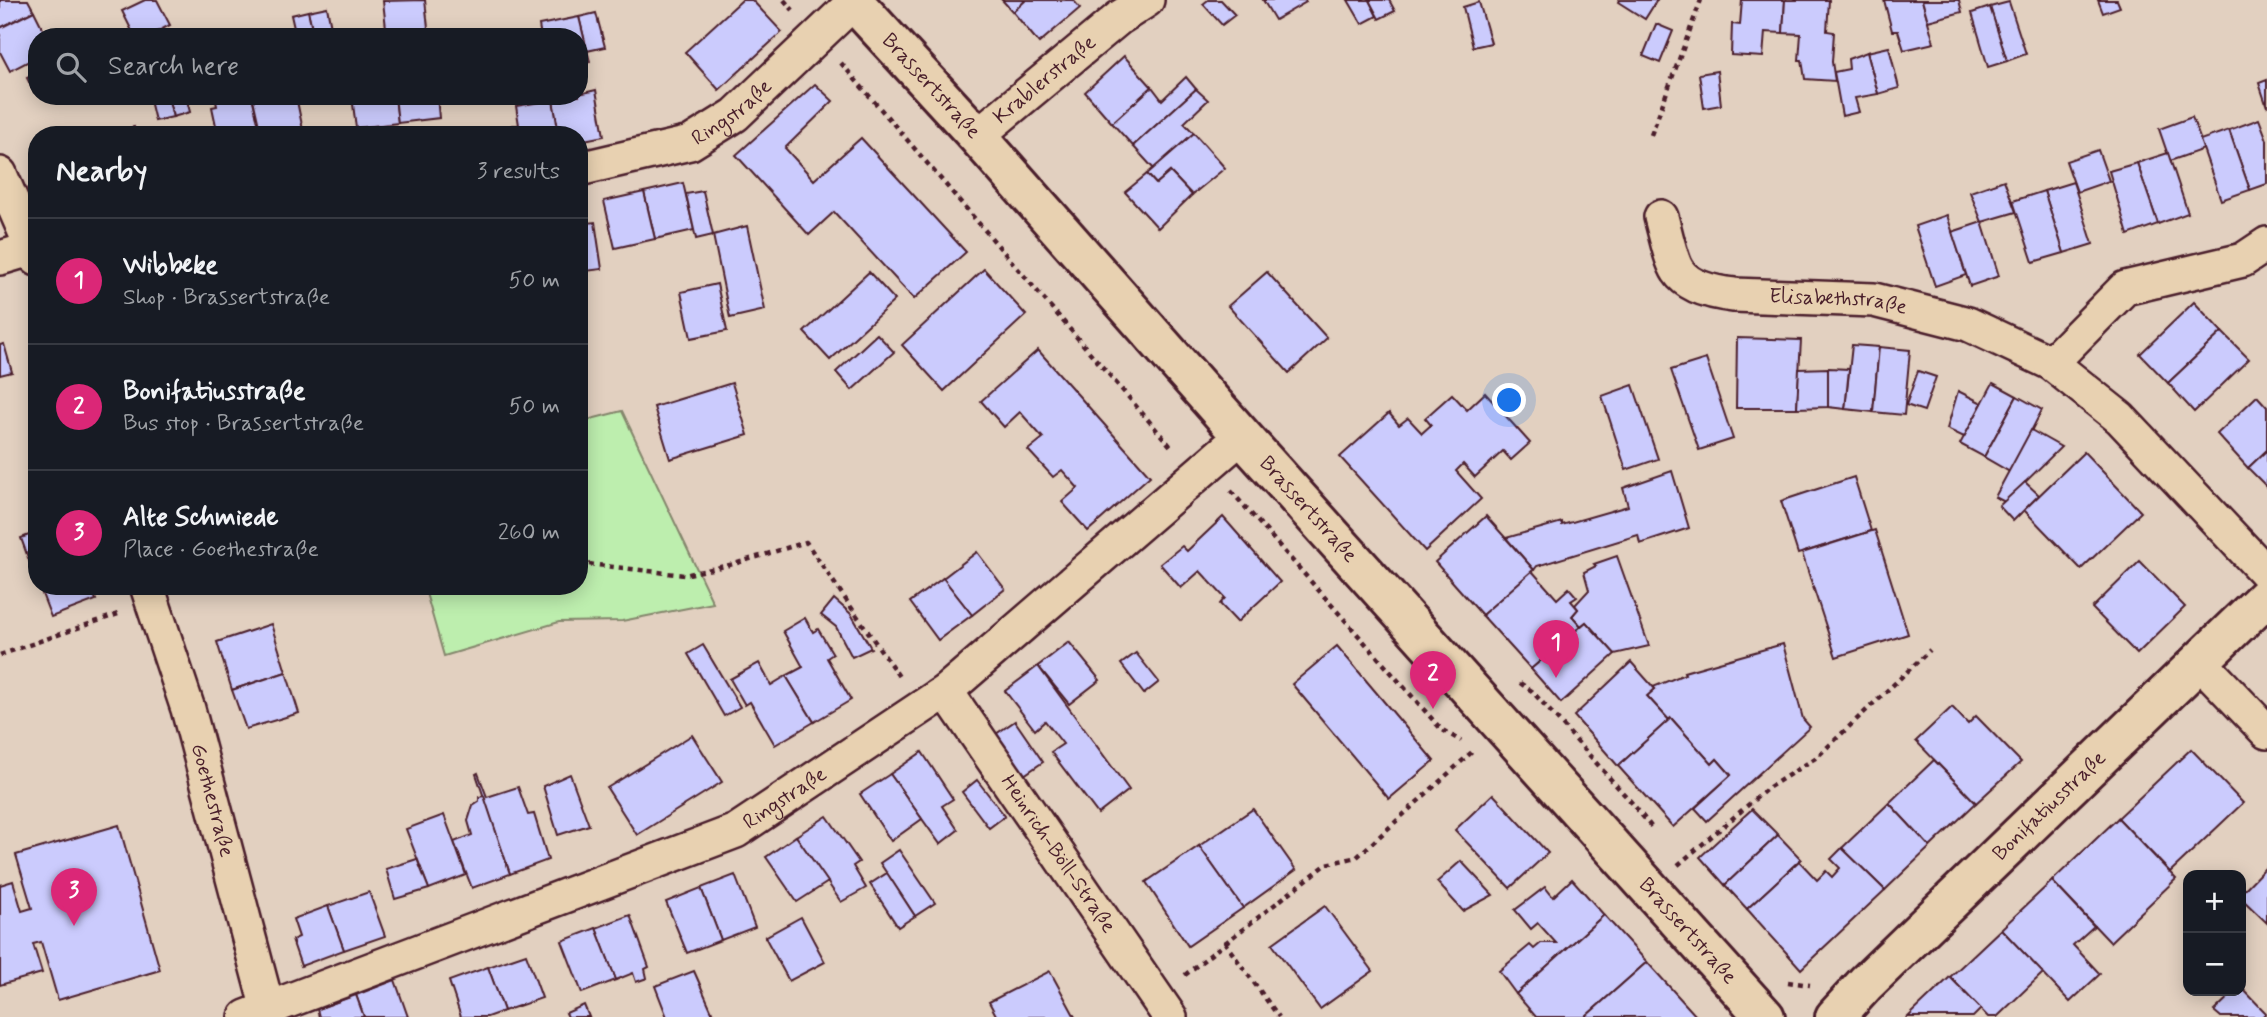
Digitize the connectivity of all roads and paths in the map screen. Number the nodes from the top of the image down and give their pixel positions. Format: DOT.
graph roads {
  1 [pos="784,0"];
  2 [pos="1147,0"];
  3 [pos="1701,0"];
  4 [pos="853,1"];
  5 [pos="818,37"];
  6 [pos="1651,135"];
  7 [pos="977,136"];
  8 [pos="588,167"];
  9 [pos="0,174"];
  10 [pos="1661,217"];
  11 [pos="28,235"];
  12 [pos="2267,244"];
  13 [pos="28,253"];
  14 [pos="0,258"];
  15 [pos="2051,363"];
  16 [pos="1242,436"];
  17 [pos="1201,471"];
  18 [pos="588,564"];
  19 [pos="2267,574"];
  20 [pos="147,595"];
  21 [pos="149,595"];
  22 [pos="2267,596"];
  23 [pos="1930,650"];
  24 [pos="0,655"];
  25 [pos="2200,662"];
  26 [pos="1515,680"];
  27 [pos="933,700"];
  28 [pos="2267,732"];
  29 [pos="1656,833"];
  30 [pos="1671,854"];
  31 [pos="1679,864"];
  32 [pos="1688,874"];
  33 [pos="1650,889"];
  34 [pos="1225,943"];
  35 [pos="1787,982"];
  36 [pos="1814,984"];
  37 [pos="1163,1007"];
  38 [pos="261,1014"];
  39 [pos="1279,1017"];
  40 [pos="1765,1017"];
  41 [pos="1835,1017"];
  1 -- 5 [label="path"];
  2 -- 7 [label="street, Krablerstraße"];
  3 -- 6 [label="path"];
  4 -- 5 [label="street, Ringstraße"];
  4 -- 7 [label="main road, Brassertstraße"];
  5 -- 8 [label="street, Ringstraße"];
  5 -- 17 [label="path"];
  7 -- 16 [label="main road, Brassertstraße"];
  9 -- 11 [label="street"];
  10 -- 15 [label="street, Elisabethstraße"];
  12 -- 15 [label="street"];
  13 -- 14 [label="street"];
  15 -- 19 [label="street, Elisabethstraße"];
  16 -- 17 [label="street, Ringstraße"];
  16 -- 33 [label="main road, Brassertstraße"];
  17 -- 27 [label="street, Ringstraße"];
  17 -- 34 [label="path"];
  18 -- 27 [label="path"];
  20 -- 24 [label="path"];
  21 -- 38 [label="street, Goethestraße"];
  22 -- 25 [label="main road, Bonifatiusstraße"];
  23 -- 31 [label="path"];
  25 -- 28 [label="street"];
  25 -- 41 [label="main road, Bonifatiusstraße"];
  26 -- 29 [label="path"];
  27 -- 37 [label="street, Heinrich-Böll-Straße"];
  27 -- 38 [label="street, Ringstraße"];
  30 -- 31 [label="path"];
  31 -- 32 [label="path"];
  31 -- 33 [label="path"];
  33 -- 40 [label="main road, Brassertstraße"];
  34 -- 37 [label="path"];
  34 -- 39 [label="path"];
  35 -- 36 [label="path"];
}
